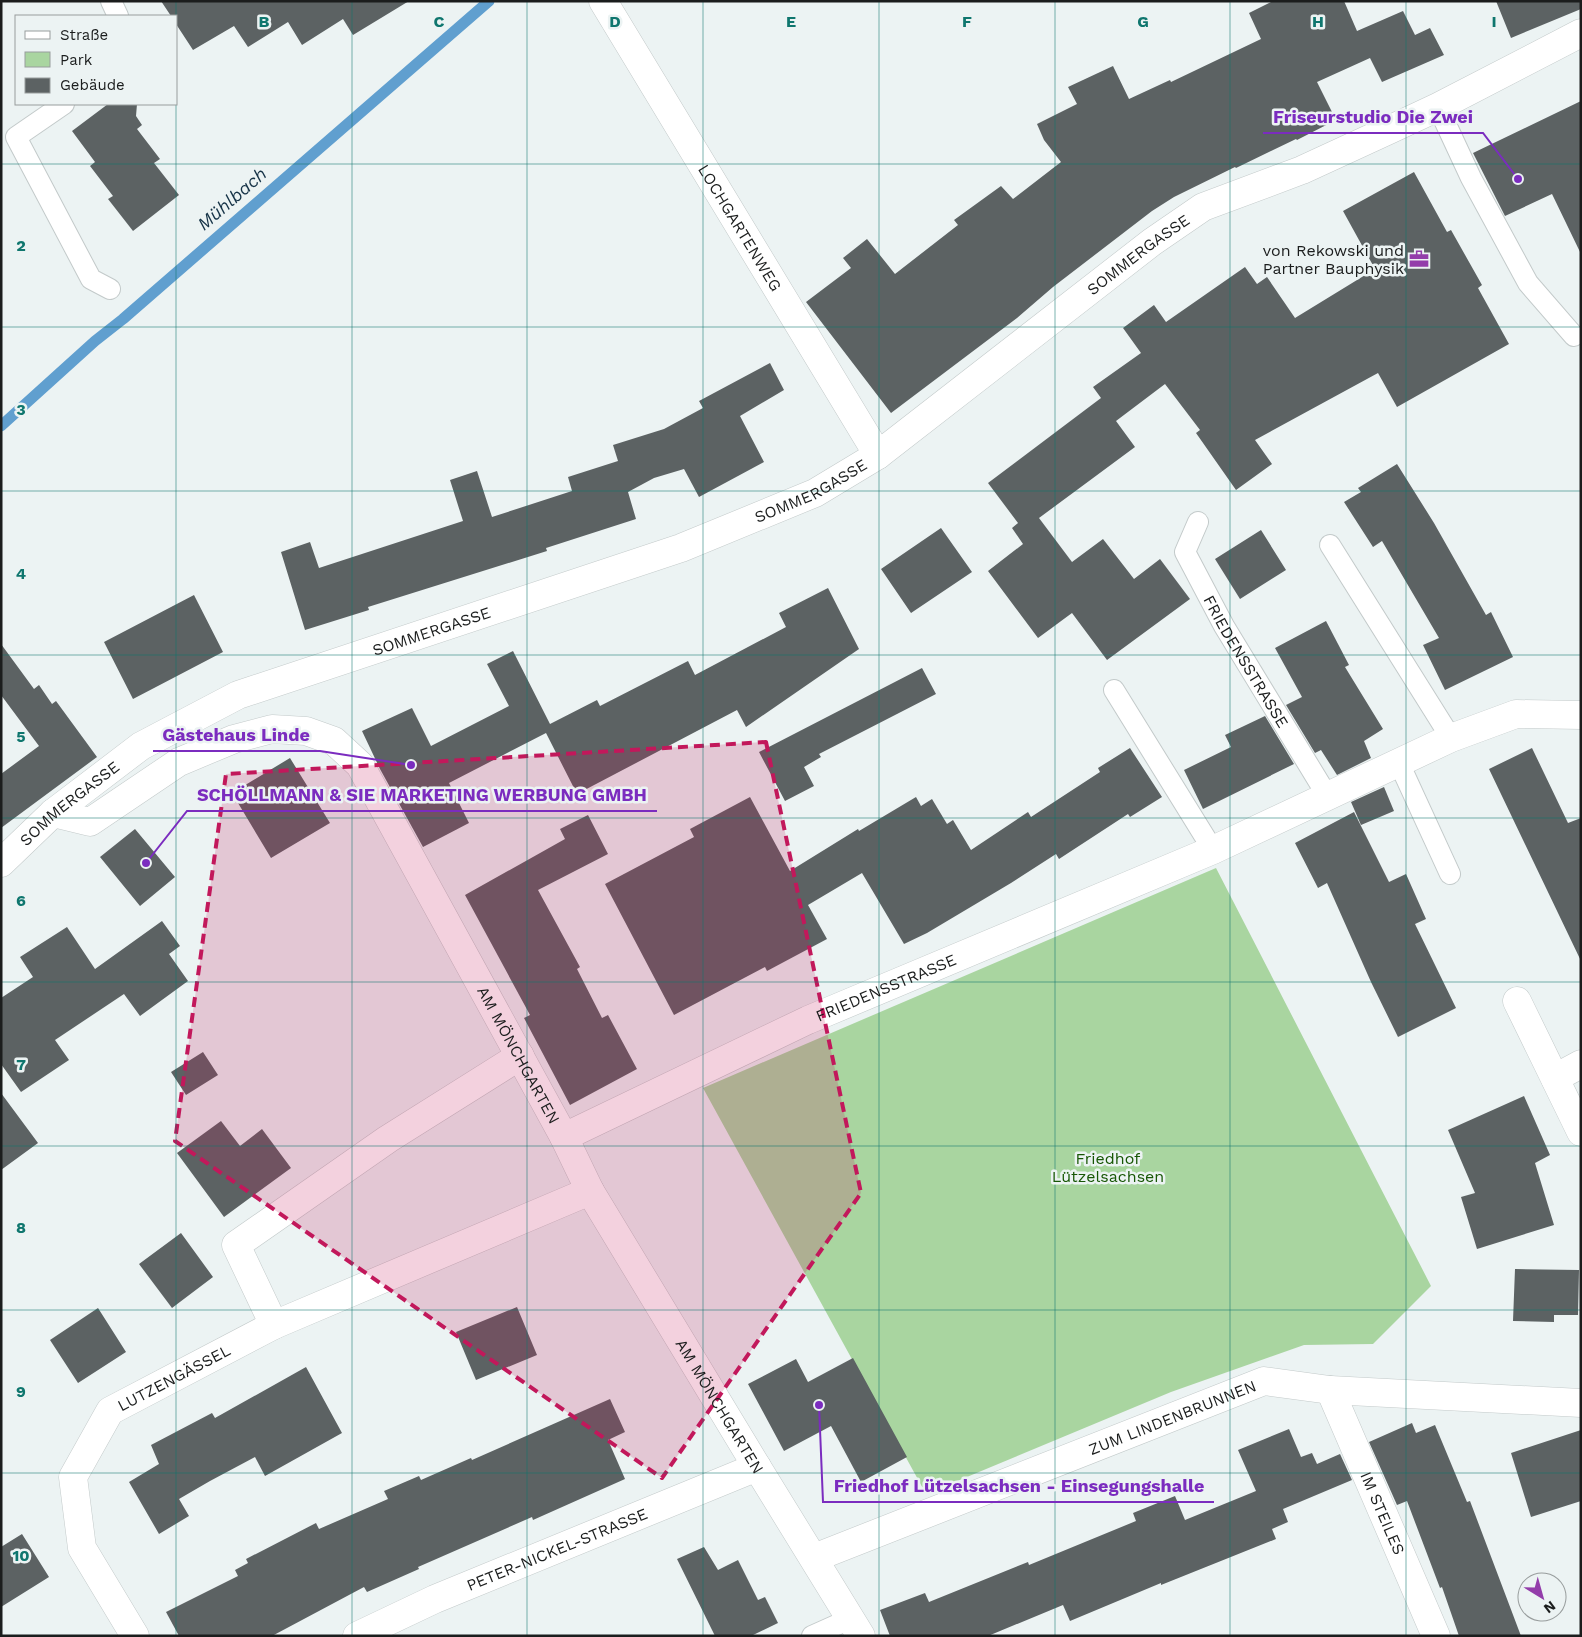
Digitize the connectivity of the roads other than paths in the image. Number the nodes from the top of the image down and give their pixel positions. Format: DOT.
graph roads {
  1 [pos="110,1"];
  2 [pos="603,1"];
  3 [pos="117,15"];
  4 [pos="1581,32"];
  5 [pos="63,105"];
  6 [pos="1438,107"];
  7 [pos="110,289"];
  8 [pos="1574,336"];
  9 [pos="878,455"];
  10 [pos="1198,522"];
  11 [pos="1330,545"];
  12 [pos="1114,690"];
  13 [pos="1581,715"];
  14 [pos="1451,738"];
  15 [pos="1399,763"];
  16 [pos="1328,797"];
  17 [pos="53,814"];
  18 [pos="1213,850"];
  19 [pos="1,863"];
  20 [pos="1450,874"];
  21 [pos="1517,1002"];
  22 [pos="520,1056"];
  23 [pos="1581,1064"];
  24 [pos="1555,1078"];
  25 [pos="1581,1132"];
  26 [pos="564,1137"];
  27 [pos="590,1191"];
  28 [pos="274,1324"];
  29 [pos="1330,1390"];
  30 [pos="1581,1403"];
  31 [pos="757,1467"];
  32 [pos="814,1558"];
  33 [pos="856,1627"];
  34 [pos="135,1636"];
  35 [pos="357,1636"];
  36 [pos="812,1636"];
  37 [pos="1436,1636"];
  1 -- 3 [label="lane"];
  2 -- 9 [label="street, LOCHGARTENWEG"];
  4 -- 6 [label="street, SOMMERGASSE"];
  5 -- 7 [label="lane"];
  6 -- 8 [label="lane"];
  6 -- 9 [label="street, SOMMERGASSE"];
  9 -- 17 [label="street, SOMMERGASSE"];
  10 -- 16 [label="lane, FRIEDENSSTRASSE"];
  11 -- 14 [label="lane"];
  12 -- 18 [label="lane"];
  13 -- 14 [label="street, FRIEDENSSTRASSE"];
  14 -- 15 [label="street, FRIEDENSSTRASSE"];
  15 -- 16 [label="street, FRIEDENSSTRASSE"];
  15 -- 20 [label="lane"];
  16 -- 18 [label="street, FRIEDENSSTRASSE"];
  17 -- 19 [label="street, SOMMERGASSE"];
  17 -- 22 [label="street, AM MÖNCHGARTEN"];
  18 -- 26 [label="street, FRIEDENSSTRASSE"];
  21 -- 24 [label="street"];
  22 -- 26 [label="street, AM MÖNCHGARTEN"];
  22 -- 28 [label="street"];
  23 -- 24 [label="street"];
  24 -- 25 [label="street"];
  26 -- 27 [label="street, AM MÖNCHGARTEN"];
  27 -- 28 [label="street, LUTZENGÄSSEL"];
  27 -- 31 [label="street, AM MÖNCHGARTEN"];
  28 -- 34 [label="street, LUTZENGÄSSEL"];
  29 -- 30 [label="street, ZUM LINDENBRUNNEN"];
  29 -- 32 [label="street, ZUM LINDENBRUNNEN"];
  29 -- 37 [label="street, IM STEILES"];
  31 -- 32 [label="street, AM MÖNCHGARTEN"];
  31 -- 35 [label="street, PETER-NICKEL-STRASSE"];
  32 -- 33 [label="street, AM MÖNCHGARTEN"];
  33 -- 36 [label="lane"];
}
